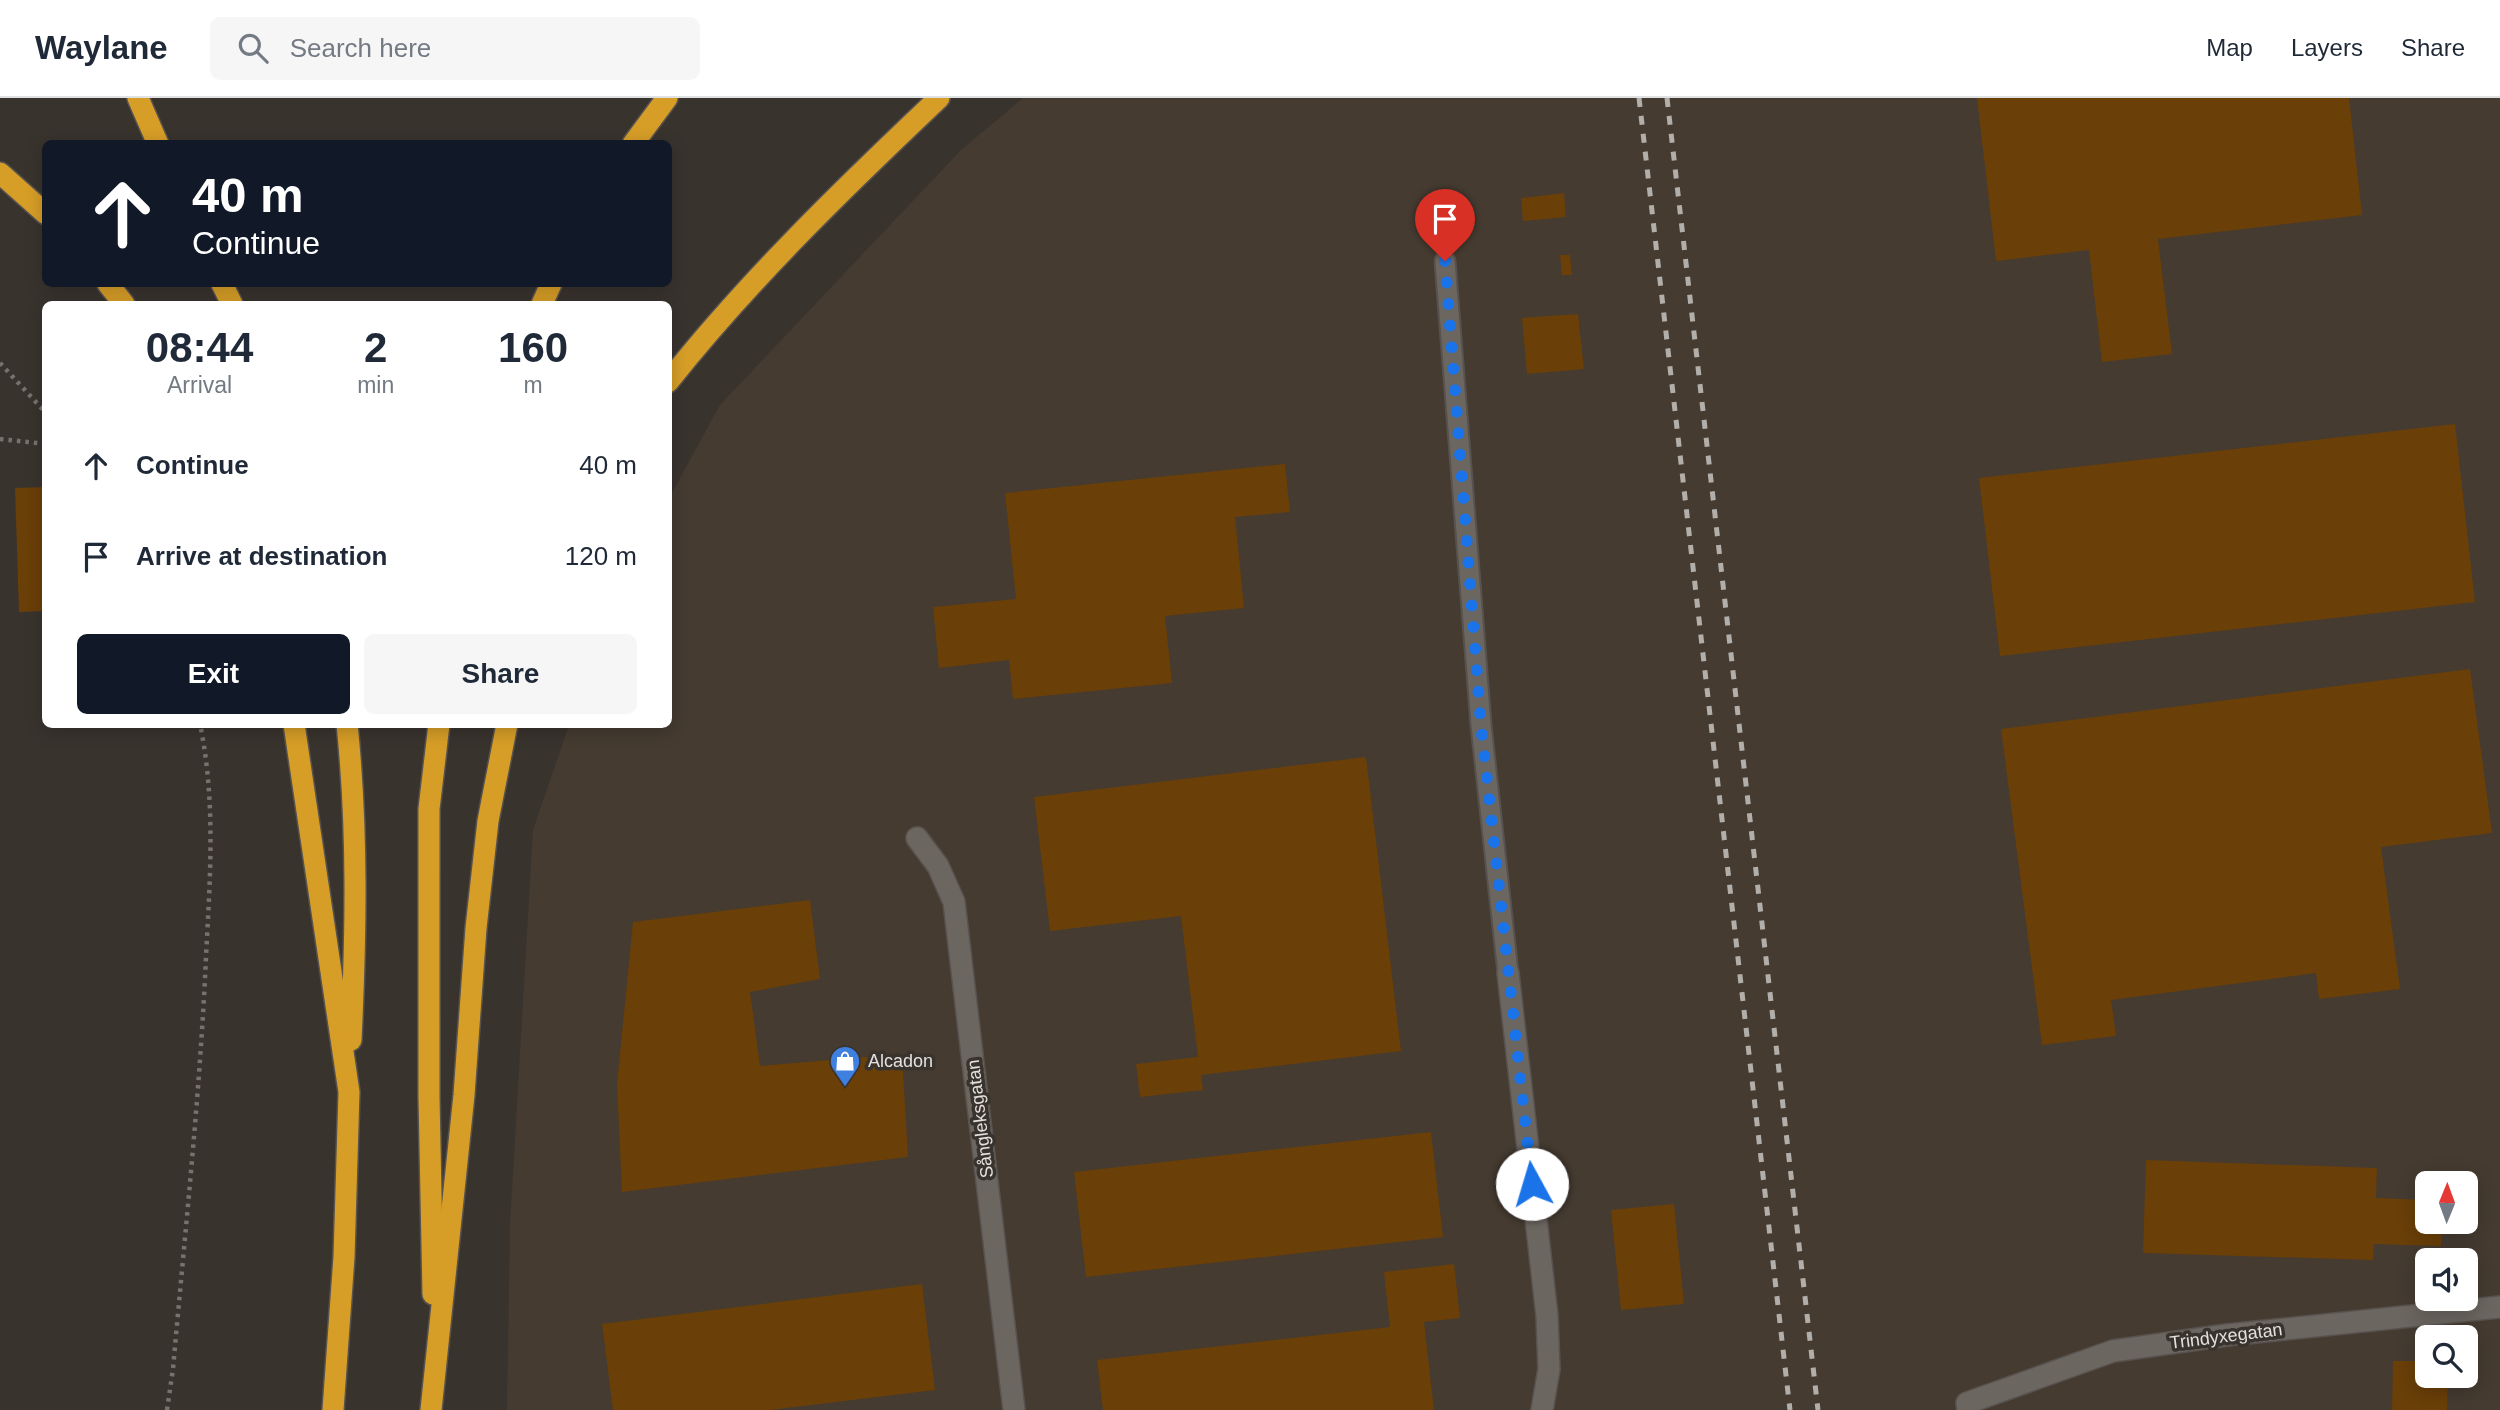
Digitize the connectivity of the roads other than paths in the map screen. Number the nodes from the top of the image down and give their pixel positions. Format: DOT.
graph roads {
  1 [pos="138,98"];
  2 [pos="667,98"];
  3 [pos="939,98"];
  4 [pos="156,140"];
  5 [pos="636,140"];
  6 [pos="0,173"];
  7 [pos="42,210"];
  8 [pos="1445,261"];
  9 [pos="110,287"];
  10 [pos="122,301"];
  11 [pos="672,377"];
  12 [pos="295,728"];
  13 [pos="347,728"];
  14 [pos="439,728"];
  15 [pos="506,728"];
  16 [pos="917,838"];
  17 [pos="1508,973"];
  18 [pos="349,1092"];
  19 [pos="2500,1307"];
  20 [pos="434,1387"];
  21 [pos="333,1410"];
  22 [pos="430,1410"];
  23 [pos="1014,1410"];
  24 [pos="1542,1410"];
  25 [pos="1968,1410"];
  1 -- 4 [label="highway"];
  2 -- 5 [label="highway"];
  3 -- 11 [label="highway"];
  6 -- 7 [label="highway"];
  8 -- 17 [label="lane"];
  9 -- 10 [label="highway"];
  12 -- 18 [label="highway"];
  13 -- 18 [label="highway"];
  14 -- 20 [label="highway"];
  15 -- 20 [label="highway"];
  16 -- 23 [label="street, Sångleksgatan"];
  17 -- 24 [label="street"];
  18 -- 21 [label="highway"];
  19 -- 25 [label="street, Trindyxegatan"];
  20 -- 22 [label="highway"];
}
